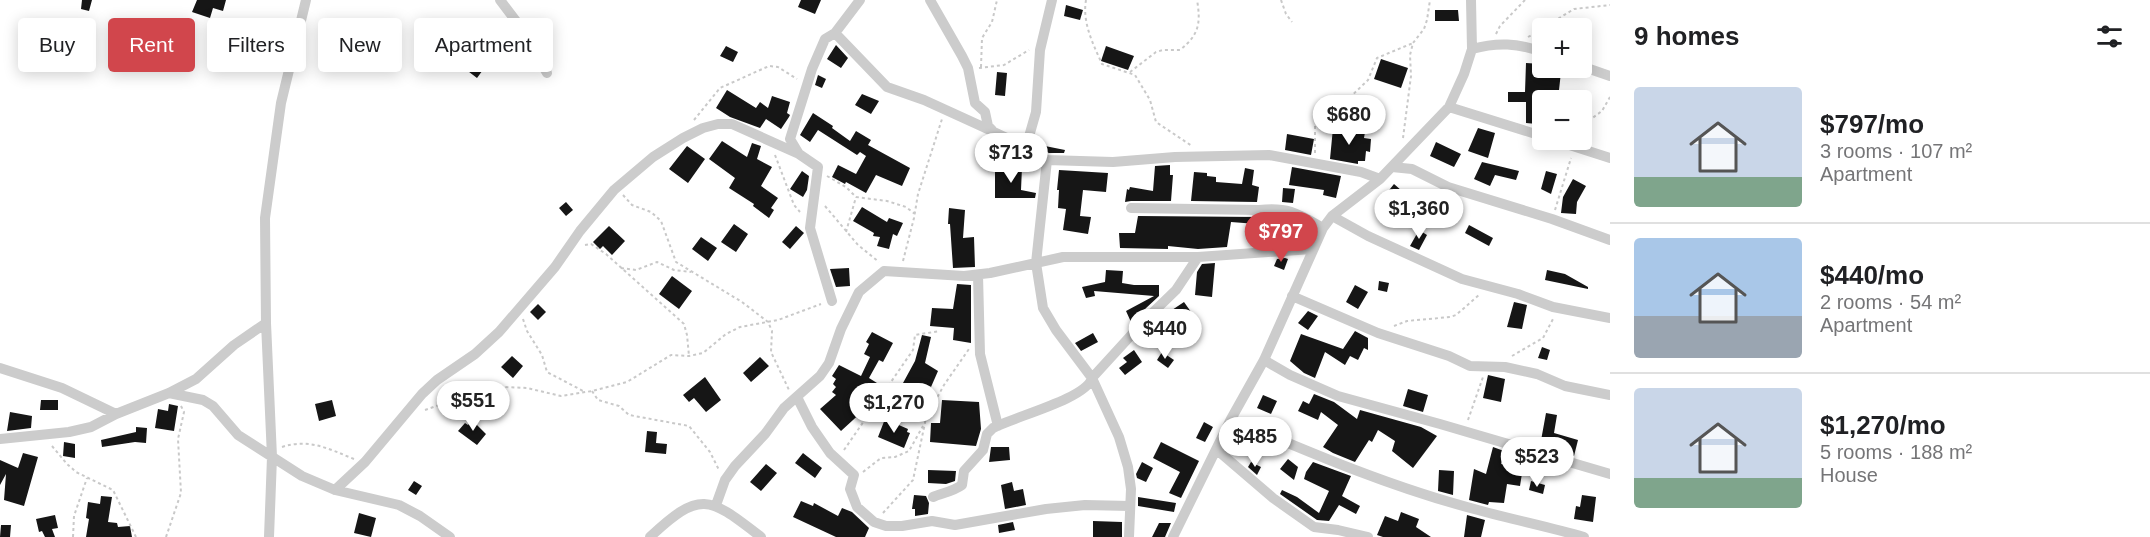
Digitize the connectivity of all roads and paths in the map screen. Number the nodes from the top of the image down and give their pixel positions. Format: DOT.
graph roads {
  1 [pos="306,0"];
  2 [pos="500,0"];
  3 [pos="860,0"];
  4 [pos="930,0"];
  5 [pos="997,0"];
  6 [pos="1052,0"];
  7 [pos="1086,0"];
  8 [pos="1197,0"];
  9 [pos="1281,0"];
  10 [pos="1430,0"];
  11 [pos="1471,0"];
  12 [pos="1526,0"];
  13 [pos="1610,4"];
  14 [pos="1559,18"];
  15 [pos="1292,22"];
  16 [pos="835,33"];
  17 [pos="1043,38"];
  18 [pos="1413,43"];
  19 [pos="1490,44"];
  20 [pos="1472,49"];
  21 [pos="1532,49"];
  22 [pos="981,67"];
  23 [pos="968,68"];
  24 [pos="1592,70"];
  25 [pos="548,73"];
  26 [pos="1129,73"];
  27 [pos="1610,76"];
  28 [pos="807,85"];
  29 [pos="1610,97"];
  30 [pos="1449,107"];
  31 [pos="951,112"];
  32 [pos="1592,118"];
  33 [pos="992,131"];
  34 [pos="1532,133"];
  35 [pos="683,138"];
  36 [pos="774,143"];
  37 [pos="1402,143"];
  38 [pos="1026,147"];
  39 [pos="1576,150"];
  40 [pos="1586,150"];
  41 [pos="799,154"];
  42 [pos="1206,158"];
  43 [pos="1610,158"];
  44 [pos="1047,160"];
  45 [pos="1314,164"];
  46 [pos="1392,167"];
  47 [pos="819,171"];
  48 [pos="1380,179"];
  49 [pos="616,188"];
  50 [pos="813,196"];
  51 [pos="856,197"];
  52 [pos="1131,208"];
  53 [pos="915,214"];
  54 [pos="1332,216"];
  55 [pos="1552,219"];
  56 [pos="811,222"];
  57 [pos="1323,228"];
  58 [pos="846,232"];
  59 [pos="1610,240"];
  60 [pos="1312,249"];
  61 [pos="578,250"];
  62 [pos="1198,257"];
  63 [pos="1036,263"];
  64 [pos="621,268"];
  65 [pos="896,270"];
  66 [pos="693,272"];
  67 [pos="978,274"];
  68 [pos="1489,287"];
  69 [pos="1292,296"];
  70 [pos="832,301"];
  71 [pos="520,308"];
  72 [pos="1559,308"];
  73 [pos="1610,318"];
  74 [pos="768,322"];
  75 [pos="266,323"];
  76 [pos="940,332"];
  77 [pos="1378,333"];
  78 [pos="980,335"];
  79 [pos="689,357"];
  80 [pos="1264,360"];
  81 [pos="1492,366"];
  82 [pos="0,368"];
  83 [pos="1092,378"];
  84 [pos="592,391"];
  85 [pos="587,392"];
  86 [pos="172,393"];
  87 [pos="1610,395"];
  88 [pos="795,399"];
  89 [pos="424,410"];
  90 [pos="116,414"];
  91 [pos="1231,419"];
  92 [pos="925,423"];
  93 [pos="998,426"];
  94 [pos="1464,431"];
  95 [pos="39,434"];
  96 [pos="0,439"];
  97 [pos="1217,450"];
  98 [pos="272,454"];
  99 [pos="837,460"];
  100 [pos="365,462"];
  101 [pos="1610,474"];
  102 [pos="87,478"];
  103 [pos="854,479"];
  104 [pos="725,480"];
  105 [pos="335,490"];
  106 [pos="933,497"];
  107 [pos="716,505"];
  108 [pos="1130,506"];
  109 [pos="874,522"];
  110 [pos="73,537"];
  111 [pos="136,537"];
  112 [pos="166,537"];
  113 [pos="269,537"];
  114 [pos="450,537"];
  115 [pos="650,537"];
  116 [pos="761,537"];
  117 [pos="1129,537"];
  118 [pos="1173,537"];
  119 [pos="1368,537"];
  120 [pos="1584,537"];
  1 -- 75 [label="street"];
  2 -- 25 [label="street"];
  3 -- 16 [label="street"];
  4 -- 23 [label="street"];
  5 -- 22 [label="path"];
  6 -- 17 [label="street"];
  7 -- 26 [label="path"];
  8 -- 26 [label="path"];
  9 -- 15 [label="path"];
  10 -- 18 [label="path"];
  11 -- 20 [label="street"];
  12 -- 19 [label="path"];
  13 -- 14 [label="path"];
  16 -- 28 [label="street"];
  16 -- 31 [label="street"];
  17 -- 22 [label="path"];
  17 -- 38 [label="street"];
  18 -- 37 [label="path"];
  18 -- 45 [label="path"];
  19 -- 20 [label="street"];
  19 -- 21 [label="street"];
  20 -- 30 [label="street"];
  22 -- 23 [label="path"];
  23 -- 33 [label="street"];
  24 -- 27 [label="street"];
  26 -- 42 [label="path"];
  28 -- 35 [label="path"];
  28 -- 41 [label="street"];
  29 -- 32 [label="path"];
  30 -- 34 [label="street"];
  30 -- 46 [label="street"];
  31 -- 33 [label="street"];
  31 -- 53 [label="path"];
  33 -- 38 [label="street"];
  35 -- 36 [label="street"];
  35 -- 49 [label="street"];
  36 -- 41 [label="street"];
  36 -- 56 [label="path"];
  38 -- 44 [label="street"];
  39 -- 55 [label="path"];
  40 -- 43 [label="street"];
  41 -- 47 [label="street"];
  42 -- 44 [label="street"];
  42 -- 45 [label="street"];
  44 -- 63 [label="street"];
  45 -- 48 [label="street"];
  46 -- 48 [label="street"];
  46 -- 55 [label="street"];
  47 -- 50 [label="street"];
  47 -- 51 [label="path"];
  48 -- 54 [label="street"];
  49 -- 66 [label="path"];
  49 -- 71 [label="street"];
  50 -- 56 [label="street"];
  50 -- 58 [label="path"];
  51 -- 53 [label="path"];
  51 -- 58 [label="path"];
  52 -- 57 [label="street"];
  53 -- 65 [label="path"];
  54 -- 57 [label="street"];
  54 -- 68 [label="street"];
  55 -- 59 [label="street"];
  56 -- 70 [label="street"];
  57 -- 60 [label="street"];
  58 -- 65 [label="path"];
  60 -- 62 [label="street"];
  60 -- 69 [label="street"];
  61 -- 64 [label="path"];
  62 -- 63 [label="street"];
  62 -- 83 [label="street"];
  63 -- 67 [label="street"];
  63 -- 83 [label="street"];
  64 -- 66 [label="path"];
  64 -- 79 [label="path"];
  65 -- 67 [label="street"];
  65 -- 88 [label="street"];
  66 -- 74 [label="path"];
  67 -- 78 [label="street"];
  68 -- 72 [label="street"];
  68 -- 77 [label="path"];
  69 -- 77 [label="street"];
  69 -- 80 [label="street"];
  70 -- 74 [label="path"];
  71 -- 85 [label="path"];
  71 -- 100 [label="street"];
  72 -- 73 [label="street"];
  72 -- 81 [label="path"];
  74 -- 79 [label="path"];
  74 -- 88 [label="path"];
  75 -- 86 [label="street"];
  75 -- 98 [label="street"];
  76 -- 99 [label="path"];
  77 -- 81 [label="street"];
  78 -- 92 [label="path"];
  78 -- 93 [label="street"];
  79 -- 84 [label="path"];
  80 -- 91 [label="street"];
  80 -- 94 [label="street"];
  81 -- 87 [label="street"];
  81 -- 94 [label="path"];
  82 -- 90 [label="street"];
  83 -- 93 [label="street"];
  83 -- 108 [label="street"];
  84 -- 85 [label="path"];
  84 -- 104 [label="path"];
  85 -- 89 [label="path"];
  86 -- 90 [label="street"];
  86 -- 98 [label="street"];
  86 -- 112 [label="path"];
  88 -- 99 [label="street"];
  88 -- 104 [label="street"];
  90 -- 95 [label="street"];
  91 -- 97 [label="street"];
  91 -- 120 [label="street"];
  92 -- 103 [label="path"];
  92 -- 109 [label="path"];
  93 -- 106 [label="street"];
  94 -- 101 [label="street"];
  95 -- 96 [label="street"];
  95 -- 102 [label="path"];
  97 -- 118 [label="street"];
  97 -- 119 [label="street"];
  98 -- 100 [label="path"];
  98 -- 105 [label="street"];
  98 -- 113 [label="street"];
  99 -- 103 [label="street"];
  100 -- 105 [label="street"];
  102 -- 110 [label="path"];
  102 -- 111 [label="path"];
  103 -- 109 [label="street"];
  104 -- 107 [label="street"];
  105 -- 114 [label="street"];
  107 -- 115 [label="street"];
  107 -- 116 [label="street"];
  108 -- 109 [label="street"];
  108 -- 117 [label="street"];
}
